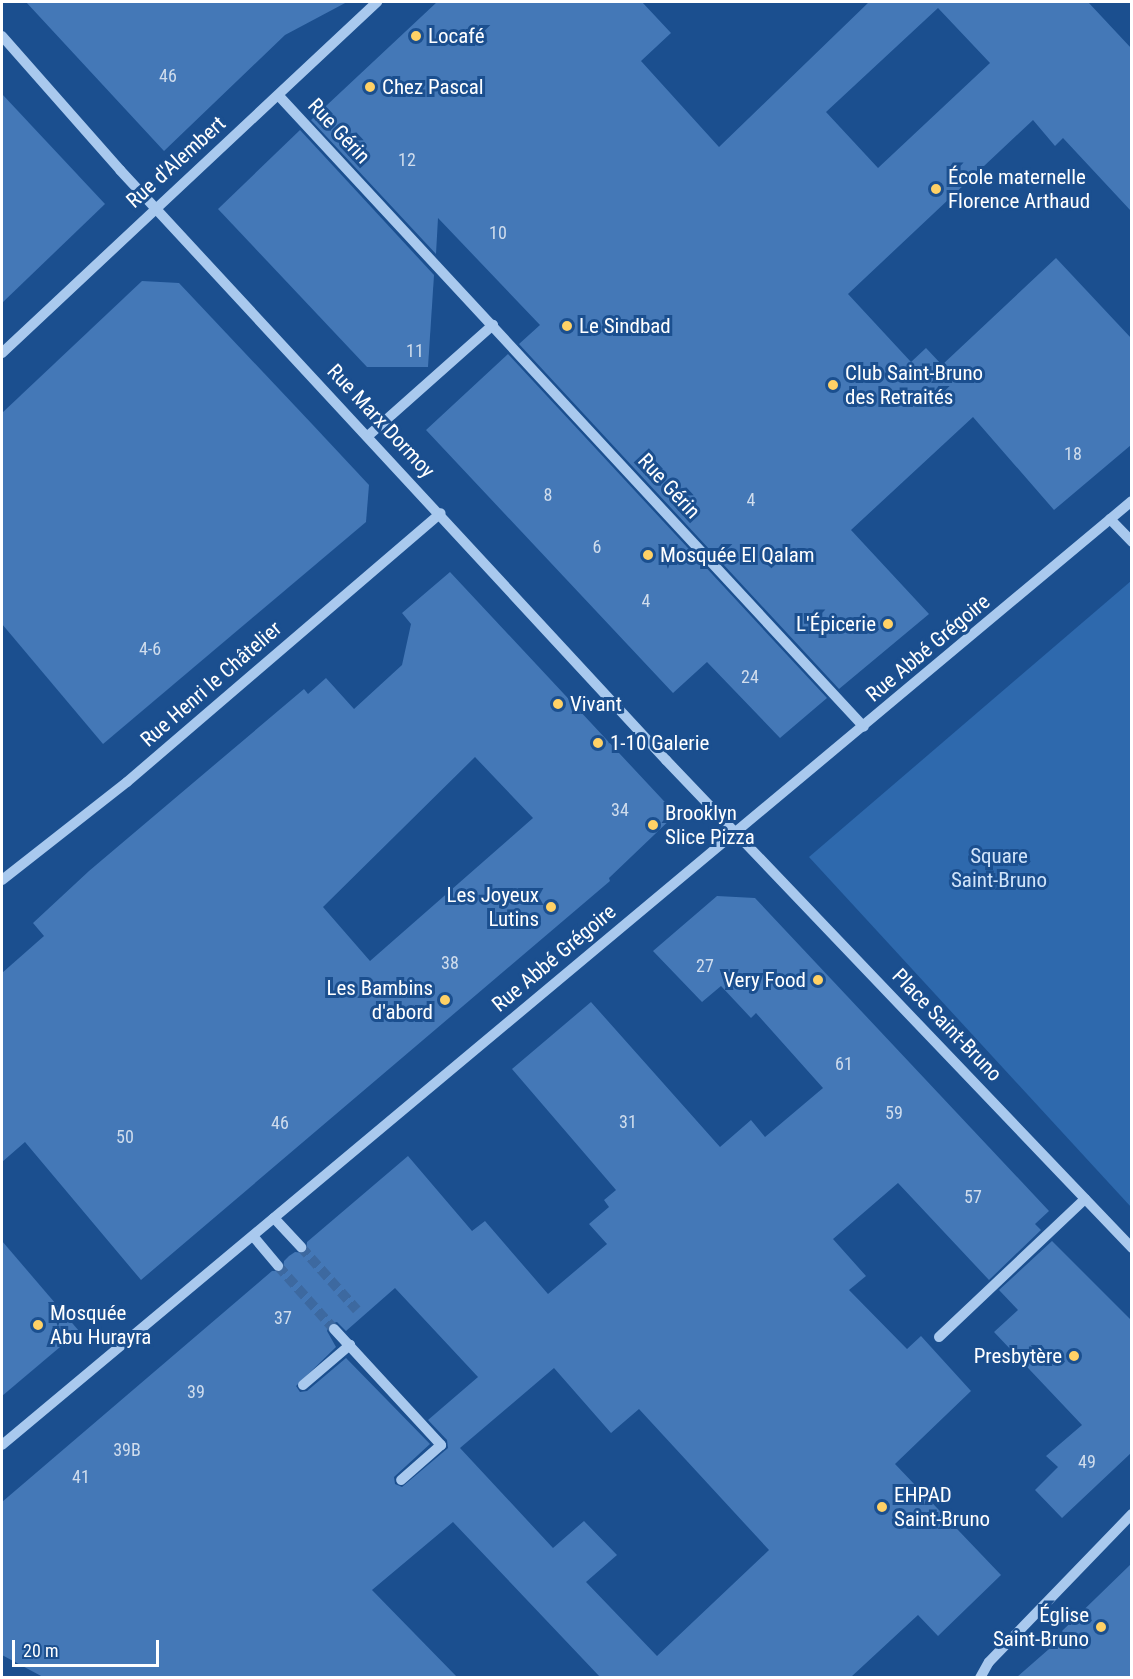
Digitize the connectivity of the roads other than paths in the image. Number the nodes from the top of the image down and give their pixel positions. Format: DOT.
graph roads {
  1 [pos="377,2"];
  2 [pos="2,36"];
  3 [pos="279,96"];
  4 [pos="157,210"];
  5 [pos="493,325"];
  6 [pos="2,352"];
  7 [pos="369,435"];
  8 [pos="1131,501"];
  9 [pos="441,513"];
  10 [pos="1110,519"];
  11 [pos="1131,542"];
  12 [pos="864,727"];
  13 [pos="734,830"];
  14 [pos="2,880"];
  15 [pos="1085,1199"];
  16 [pos="274,1218"];
  17 [pos="252,1236"];
  18 [pos="301,1247"];
  19 [pos="1131,1248"];
  20 [pos="279,1266"];
  21 [pos="334,1329"];
  22 [pos="939,1337"];
  23 [pos="350,1345"];
  24 [pos="303,1385"];
  25 [pos="2,1445"];
  26 [pos="401,1480"];
  27 [pos="1131,1514"];
  28 [pos="980,1677"];
  1 -- 3 [label="street, Rue d'Alembert"];
  2 -- 4 [label="street, Rue Marx Dormoy"];
  3 -- 4 [label="street, Rue d'Alembert"];
  3 -- 5 [label="street, Rue Gérin"];
  4 -- 6 [label="street, Rue d'Alembert"];
  4 -- 7 [label="street, Rue Marx Dormoy"];
  5 -- 7 [label="street"];
  5 -- 12 [label="street, Rue Gérin"];
  7 -- 9 [label="street, Rue Marx Dormoy"];
  8 -- 10 [label="street, Rue Abbé Grégoire"];
  9 -- 13 [label="street, Rue Marx Dormoy"];
  9 -- 14 [label="street, Rue Henri le Châtelier"];
  10 -- 11 [label="street"];
  10 -- 12 [label="street, Rue Abbé Grégoire"];
  12 -- 13 [label="street, Rue Abbé Grégoire"];
  13 -- 15 [label="street, Place Saint-Bruno"];
  13 -- 16 [label="street, Rue Abbé Grégoire"];
  15 -- 19 [label="street, Place Saint-Bruno"];
  15 -- 22 [label="street"];
  16 -- 17 [label="street, Rue Abbé Grégoire"];
  16 -- 18 [label="street"];
  17 -- 20 [label="street"];
  17 -- 25 [label="street, Rue Abbé Grégoire"];
  21 -- 23 [label="street"];
  23 -- 24 [label="street"];
  23 -- 26 [label="street"];
  27 -- 28 [label="street"];
}
